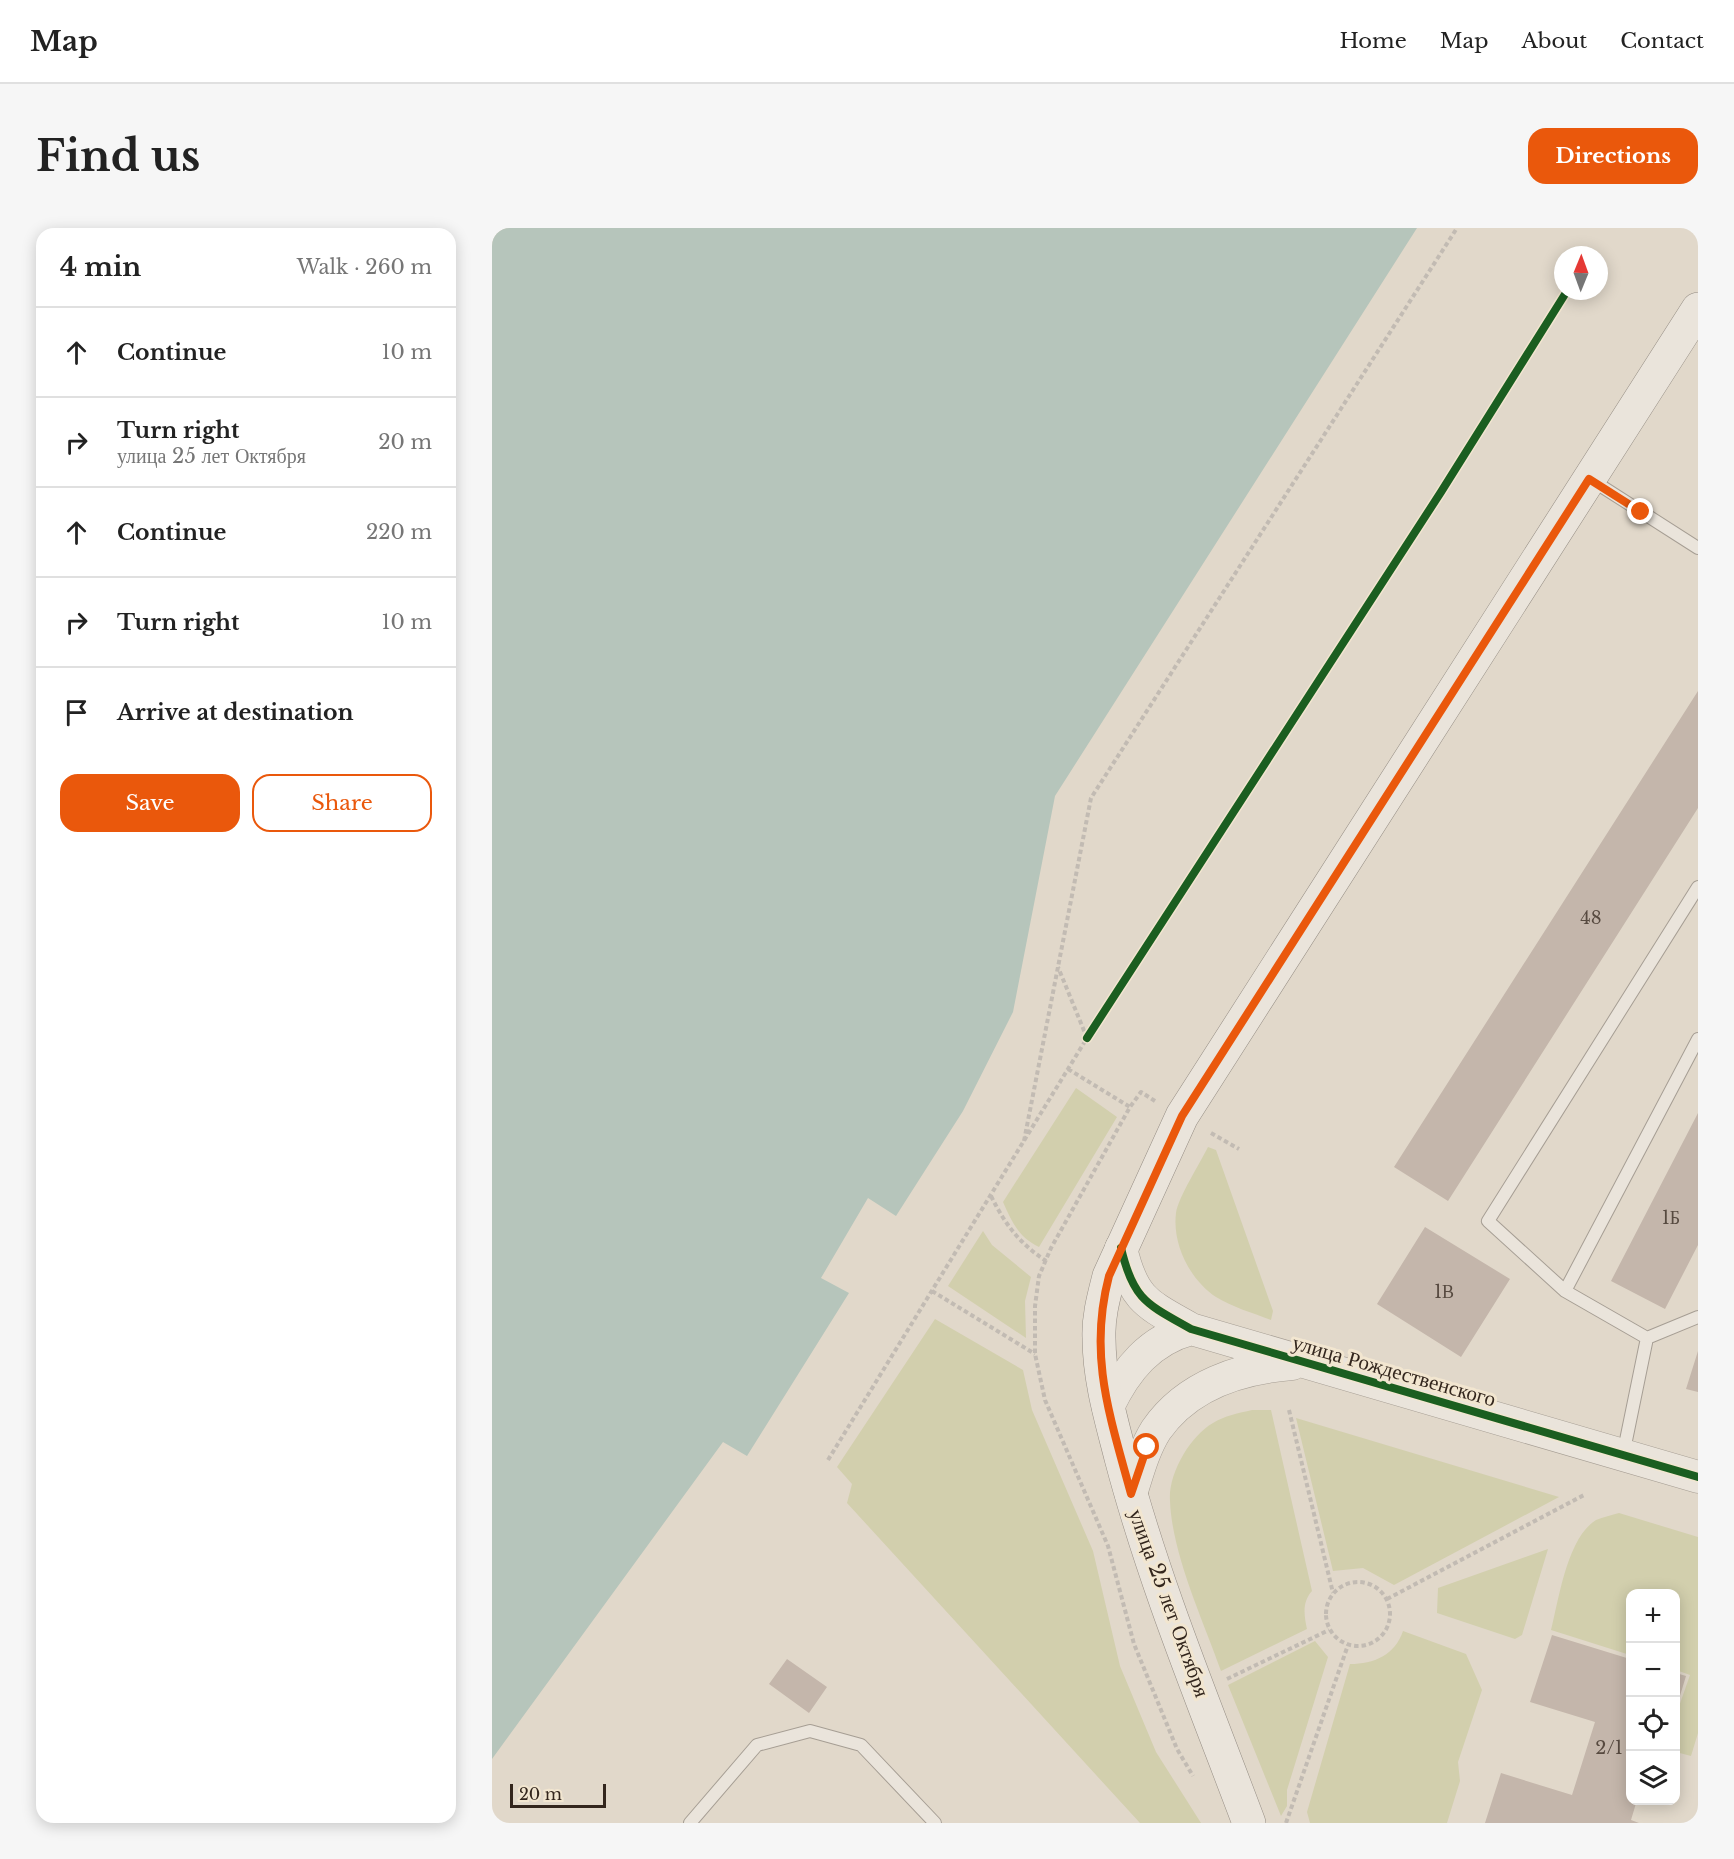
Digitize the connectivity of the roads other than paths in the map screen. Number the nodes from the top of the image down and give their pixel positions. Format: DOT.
graph roads {
  1 [pos="1698,309"];
  2 [pos="1589,479"];
  3 [pos="1698,548"];
  4 [pos="1698,888"];
  5 [pos="1698,1039"];
  6 [pos="1121,1248"];
  7 [pos="1565,1292"];
  8 [pos="1698,1317"];
  9 [pos="1191,1329"];
  10 [pos="1647,1338"];
  11 [pos="1302,1363"];
  12 [pos="1105,1393"];
  13 [pos="1623,1456"];
  14 [pos="1698,1477"];
  15 [pos="1131,1494"];
  16 [pos="690,1823"];
  17 [pos="935,1823"];
  18 [pos="1249,1823"];
  1 -- 2 [label="main road, улица 25 лет Октября"];
  2 -- 3 [label="lane"];
  2 -- 6 [label="main road, улица 25 лет Октября"];
  4 -- 7 [label="lane"];
  5 -- 7 [label="lane"];
  6 -- 9 [label="street, улица Рождественского"];
  6 -- 12 [label="main road, улица 25 лет Октября"];
  7 -- 10 [label="lane"];
  8 -- 10 [label="lane"];
  9 -- 11 [label="street, улица Рождественского"];
  9 -- 12 [label="street"];
  10 -- 13 [label="lane"];
  11 -- 13 [label="street, улица Рождественского"];
  11 -- 15 [label="street"];
  12 -- 15 [label="main road, улица 25 лет Октября"];
  13 -- 14 [label="street, улица Рождественского"];
  15 -- 18 [label="main road, улица 25 лет Октября"];
  16 -- 17 [label="lane"];
}
